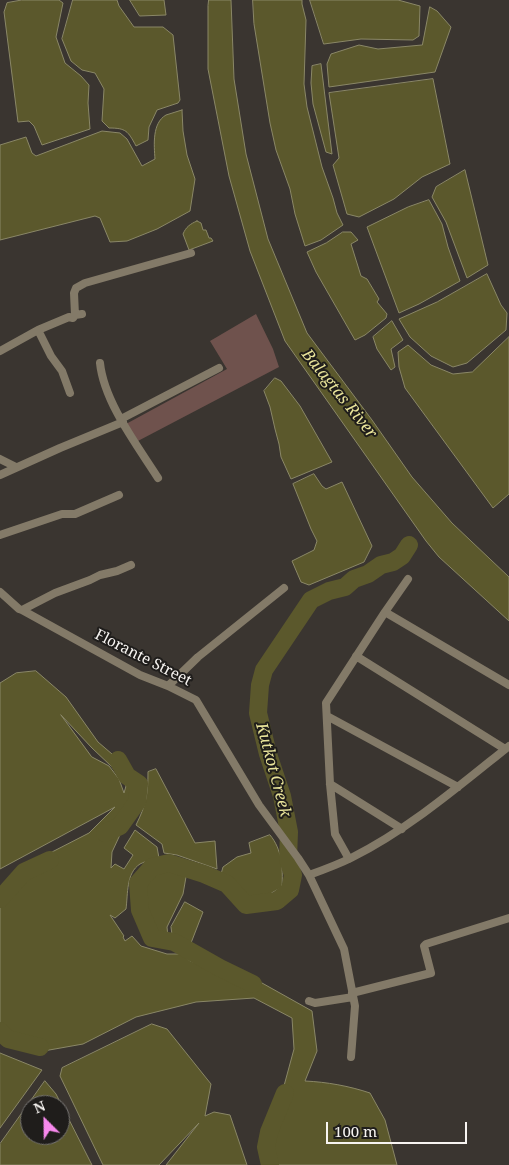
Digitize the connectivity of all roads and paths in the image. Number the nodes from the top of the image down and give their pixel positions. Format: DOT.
graph roads {
  1 [pos="191,254"];
  2 [pos="38,330"];
  3 [pos="0,351"];
  4 [pos="100,363"];
  5 [pos="219,368"];
  6 [pos="70,393"];
  7 [pos="122,421"];
  8 [pos="0,459"];
  9 [pos="16,467"];
  10 [pos="0,475"];
  11 [pos="158,478"];
  12 [pos="119,494"];
  13 [pos="0,535"];
  14 [pos="131,565"];
  15 [pos="408,579"];
  16 [pos="284,588"];
  17 [pos="0,592"];
  18 [pos="22,610"];
  19 [pos="385,612"];
  20 [pos="356,656"];
  21 [pos="509,685"];
  22 [pos="168,686"];
  23 [pos="328,716"];
  24 [pos="507,747"];
  25 [pos="330,784"];
  26 [pos="458,787"];
  27 [pos="402,829"];
  28 [pos="349,859"];
  29 [pos="308,876"];
  30 [pos="509,918"];
  31 [pos="352,995"];
  32 [pos="309,1001"];
  33 [pos="351,1056"];
  1 -- 2 [label="street"];
  2 -- 3 [label="street"];
  2 -- 6 [label="street"];
  4 -- 7 [label="street"];
  5 -- 7 [label="street"];
  7 -- 9 [label="street"];
  7 -- 11 [label="street"];
  8 -- 9 [label="street"];
  9 -- 10 [label="street"];
  12 -- 13 [label="street"];
  14 -- 18 [label="street"];
  15 -- 19 [label="street"];
  16 -- 22 [label="street"];
  17 -- 18 [label="street, Florante Street"];
  18 -- 22 [label="street, Florante Street"];
  19 -- 20 [label="street"];
  19 -- 21 [label="street"];
  20 -- 23 [label="street"];
  20 -- 24 [label="street"];
  22 -- 29 [label="street, Florante Street"];
  23 -- 25 [label="street"];
  23 -- 26 [label="street"];
  24 -- 26 [label="street"];
  25 -- 27 [label="street"];
  25 -- 28 [label="street"];
  26 -- 27 [label="street"];
  27 -- 28 [label="street"];
  28 -- 29 [label="street"];
  29 -- 31 [label="street, Florante Street"];
  30 -- 31 [label="street"];
  31 -- 32 [label="street"];
  31 -- 33 [label="street, Florante Street"];
}
